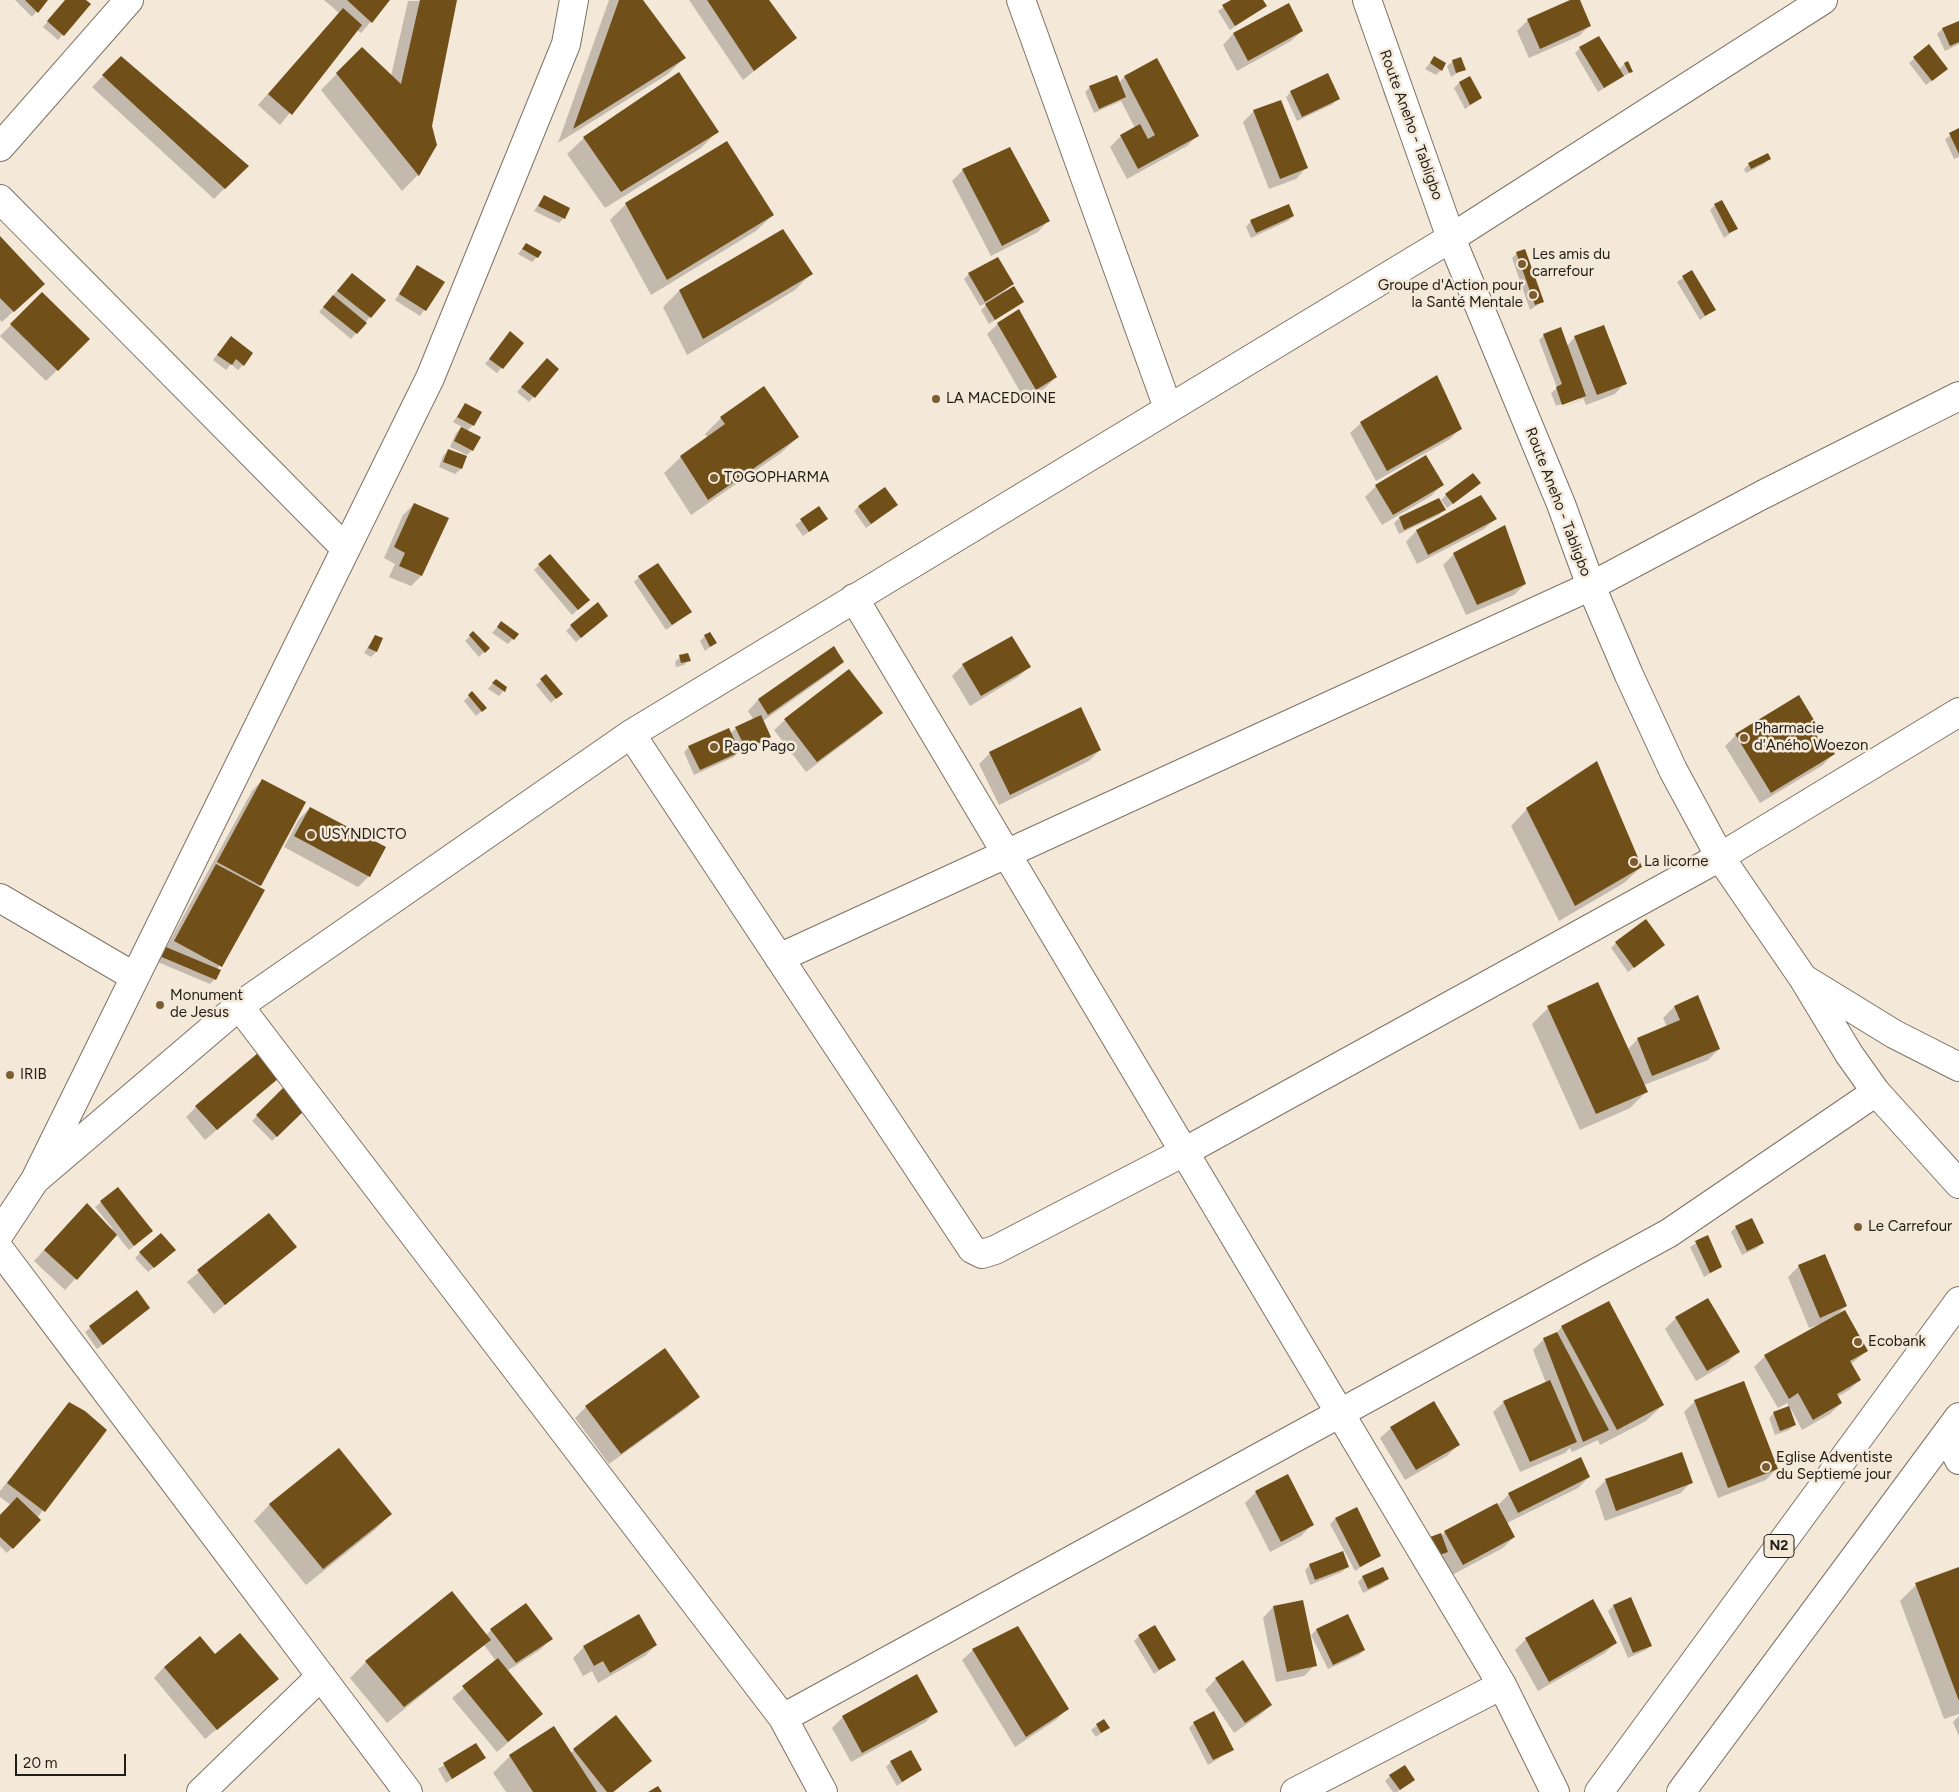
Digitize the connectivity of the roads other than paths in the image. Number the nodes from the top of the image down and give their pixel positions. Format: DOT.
graph roads {
  1 [pos="129,0"];
  2 [pos="574,0"];
  3 [pos="1020,0"];
  4 [pos="1367,0"];
  5 [pos="1823,0"];
  6 [pos="0,146"];
  7 [pos="0,199"];
  8 [pos="1452,238"];
  9 [pos="1959,396"];
  10 [pos="1168,408"];
  11 [pos="346,550"];
  12 [pos="1591,586"];
  13 [pos="854,598"];
  14 [pos="1959,712"];
  15 [pos="631,734"];
  16 [pos="1006,852"];
  17 [pos="1720,857"];
  18 [pos="0,898"];
  19 [pos="779,958"];
  20 [pos="135,977"];
  21 [pos="1803,978"];
  22 [pos="239,1006"];
  23 [pos="1959,1067"];
  24 [pos="1876,1092"];
  25 [pos="1184,1152"];
  26 [pos="35,1180"];
  27 [pos="1959,1184"];
  28 [pos="0,1233"];
  29 [pos="0,1250"];
  30 [pos="1959,1300"];
  31 [pos="1339,1413"];
  32 [pos="1953,1426"];
  33 [pos="1959,1460"];
  34 [pos="322,1676"];
  35 [pos="1502,1686"];
  36 [pos="783,1718"];
  37 [pos="201,1792"];
  38 [pos="408,1792"];
  39 [pos="824,1792"];
  40 [pos="1295,1792"];
  41 [pos="1555,1792"];
  42 [pos="1599,1792"];
  43 [pos="1681,1792"];
  1 -- 6 [label="main road"];
  2 -- 11 [label="main road"];
  3 -- 10 [label="main road"];
  4 -- 8 [label="main road, Route Aneho - Tabligbo"];
  5 -- 8 [label="main road"];
  7 -- 11 [label="main road"];
  8 -- 10 [label="main road"];
  8 -- 12 [label="main road, Route Aneho - Tabligbo"];
  9 -- 12 [label="main road"];
  10 -- 13 [label="main road"];
  11 -- 20 [label="main road"];
  12 -- 16 [label="main road"];
  12 -- 17 [label="main road, Route Aneho - Tabligbo"];
  13 -- 15 [label="main road"];
  13 -- 16 [label="main road"];
  14 -- 17 [label="main road"];
  15 -- 19 [label="main road"];
  15 -- 22 [label="main road"];
  16 -- 19 [label="main road"];
  16 -- 25 [label="main road"];
  17 -- 21 [label="main road, Route Aneho - Tabligbo"];
  17 -- 25 [label="main road"];
  18 -- 20 [label="main road"];
  19 -- 25 [label="main road"];
  20 -- 26 [label="main road"];
  21 -- 23 [label="main road"];
  21 -- 24 [label="main road, Route Aneho - Tabligbo"];
  22 -- 26 [label="main road"];
  22 -- 36 [label="main road"];
  24 -- 27 [label="main road, Route Aneho - Tabligbo"];
  24 -- 31 [label="main road"];
  25 -- 31 [label="main road"];
  26 -- 28 [label="main road"];
  29 -- 34 [label="main road"];
  30 -- 42 [label="main road, N2"];
  31 -- 35 [label="main road"];
  31 -- 36 [label="main road"];
  32 -- 33 [label="main road"];
  32 -- 43 [label="main road"];
  34 -- 37 [label="main road"];
  34 -- 38 [label="main road"];
  35 -- 40 [label="main road"];
  35 -- 41 [label="main road"];
  36 -- 39 [label="main road"];
}
